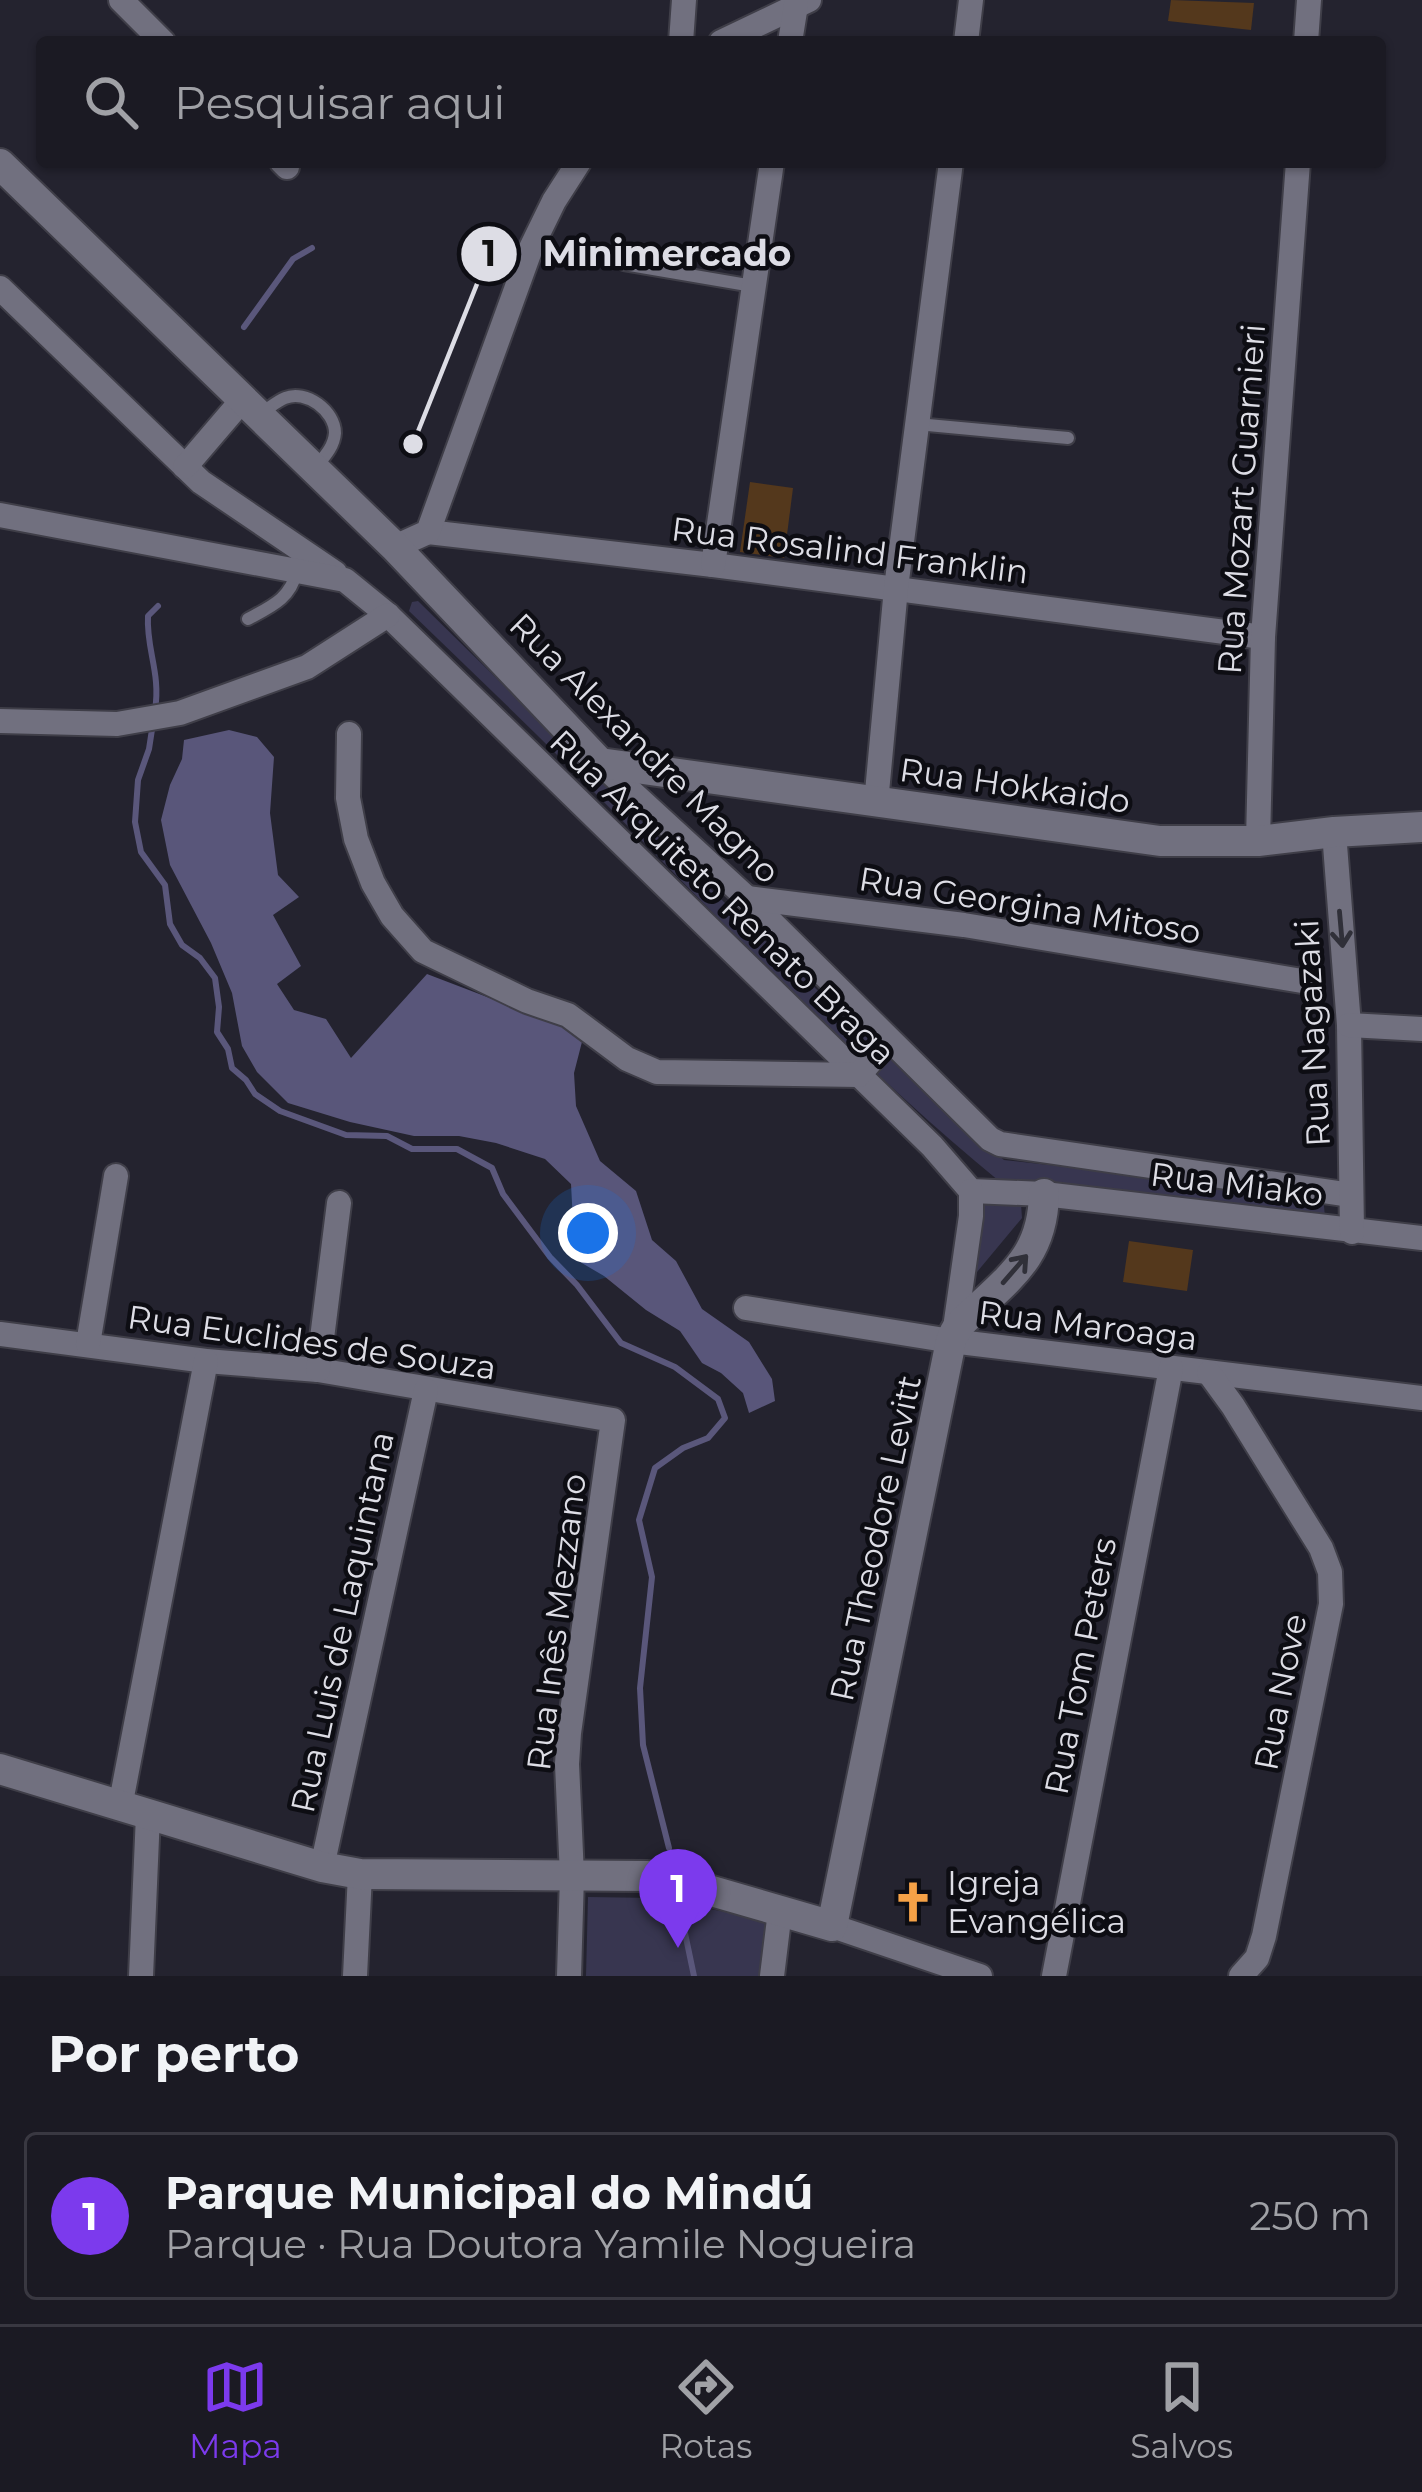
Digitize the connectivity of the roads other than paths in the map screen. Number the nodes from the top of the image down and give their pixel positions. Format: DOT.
graph roads {
  1 [pos="121,0"];
  2 [pos="684,0"];
  3 [pos="971,0"];
  4 [pos="1310,0"];
  5 [pos="802,3"];
  6 [pos="157,36"];
  7 [pos="681,36"];
  8 [pos="734,36"];
  9 [pos="792,36"];
  10 [pos="967,36"];
  11 [pos="1307,36"];
  12 [pos="0,164"];
  13 [pos="575,168"];
  14 [pos="771,168"];
  15 [pos="950,168"];
  16 [pos="1298,168"];
  17 [pos="624,264"];
  18 [pos="754,286"];
  19 [pos="0,288"];
  20 [pos="252,406"];
  21 [pos="917,424"];
  22 [pos="1068,437"];
  23 [pos="185,467"];
  24 [pos="315,468"];
  25 [pos="0,514"];
  26 [pos="428,532"];
  27 [pos="395,547"];
  28 [pos="713,565"];
  29 [pos="297,571"];
  30 [pos="345,580"];
  31 [pos="896,589"];
  32 [pos="381,609"];
  33 [pos="248,619"];
  34 [pos="1263,637"];
  35 [pos="0,721"];
  36 [pos="349,734"];
  37 [pos="600,763"];
  38 [pos="876,803"];
  39 [pos="1422,827"];
  40 [pos="1334,832"];
  41 [pos="1258,842"];
  42 [pos="747,898"];
  43 [pos="1302,982"];
  44 [pos="1349,1025"];
  45 [pos="1422,1029"];
  46 [pos="888,1041"];
  47 [pos="859,1076"];
  48 [pos="116,1176"];
  49 [pos="971,1191"];
  50 [pos="1044,1194"];
  51 [pos="1352,1195"];
  52 [pos="339,1203"];
  53 [pos="1352,1232"];
  54 [pos="1422,1238"];
  55 [pos="746,1307"];
  56 [pos="954,1334"];
  57 [pos="1,1341"];
  58 [pos="88,1344"];
  59 [pos="206,1361"];
  60 [pos="1172,1368"];
  61 [pos="318,1370"];
  62 [pos="1209,1373"];
  63 [pos="426,1390"];
  64 [pos="1422,1398"];
  65 [pos="614,1420"];
  66 [pos="0,1769"];
  67 [pos="134,1811"];
  68 [pos="322,1867"];
  69 [pos="360,1874"];
  70 [pos="572,1876"];
  71 [pos="780,1911"];
  72 [pos="832,1927"];
  73 [pos="140,1976"];
  74 [pos="355,1976"];
  75 [pos="569,1976"];
  76 [pos="772,1976"];
  77 [pos="980,1976"];
  78 [pos="1054,1976"];
  79 [pos="1241,1976"];
  1 -- 6 [label="street"];
  2 -- 7 [label="street"];
  3 -- 10 [label="street"];
  4 -- 11 [label="street"];
  5 -- 8 [label="street"];
  5 -- 9 [label="street"];
  12 -- 20 [label="street, Rua Alexandre Magno"];
  13 -- 26 [label="street"];
  14 -- 18 [label="street"];
  15 -- 21 [label="street"];
  16 -- 34 [label="street, Rua Mozart Guarnieri"];
  17 -- 18 [label="lane"];
  18 -- 28 [label="street"];
  19 -- 23 [label="street"];
  20 -- 23 [label="street"];
  20 -- 24 [label="street, Rua Alexandre Magno"];
  20 -- 24 [label="lane"];
  21 -- 22 [label="lane"];
  21 -- 31 [label="street"];
  23 -- 30 [label="street"];
  24 -- 27 [label="street, Rua Alexandre Magno"];
  25 -- 29 [label="street"];
  26 -- 27 [label="street"];
  26 -- 28 [label="street, Rua Rosalind Franklin"];
  27 -- 37 [label="street, Rua Alexandre Magno"];
  28 -- 31 [label="street, Rua Rosalind Franklin"];
  29 -- 30 [label="street"];
  29 -- 33 [label="lane"];
  30 -- 32 [label="street, Rua Arquiteto Renato Braga"];
  31 -- 34 [label="street, Rua Rosalind Franklin"];
  31 -- 38 [label="street"];
  32 -- 35 [label="street"];
  32 -- 47 [label="street, Rua Arquiteto Renato Braga"];
  34 -- 41 [label="street, Rua Mozart Guarnieri"];
  36 -- 47 [label="street"];
  37 -- 38 [label="street, Rua Hokkaido"];
  37 -- 42 [label="street, Rua Alexandre Magno"];
  38 -- 41 [label="street, Rua Hokkaido"];
  39 -- 40 [label="street, Rua Hokkaido"];
  40 -- 41 [label="street, Rua Hokkaido"];
  40 -- 44 [label="street, Rua Nagazaki, one-way"];
  42 -- 43 [label="street, Rua Georgina Mitoso"];
  42 -- 46 [label="street, Rua Alexandre Magno"];
  44 -- 45 [label="street"];
  44 -- 51 [label="street, Rua Nagazaki"];
  46 -- 47 [label="street"];
  46 -- 51 [label="street, Rua Alexandre Magno"];
  47 -- 49 [label="street, Rua Arquiteto Renato Braga"];
  48 -- 58 [label="street"];
  49 -- 50 [label="street"];
  49 -- 56 [label="street"];
  50 -- 53 [label="street, Rua Miako"];
  56 -- 50 [label="street, one-way"];
  51 -- 53 [label="street, Rua Nagazaki"];
  52 -- 61 [label="street"];
  53 -- 54 [label="street, Rua Miako"];
  55 -- 56 [label="street, Rua Maroaga"];
  56 -- 60 [label="street, Rua Maroaga"];
  56 -- 72 [label="street, Rua Theodore Levitt"];
  57 -- 58 [label="street, Rua Euclides de Souza"];
  58 -- 59 [label="street, Rua Euclides de Souza"];
  59 -- 61 [label="street, Rua Euclides de Souza"];
  59 -- 67 [label="street"];
  60 -- 62 [label="street, Rua Maroaga"];
  60 -- 78 [label="street, Rua Tom Peters"];
  61 -- 63 [label="street, Rua Euclides de Souza"];
  62 -- 64 [label="street, Rua Maroaga"];
  62 -- 79 [label="street, Rua Nove"];
  63 -- 65 [label="street, Rua Euclides de Souza"];
  63 -- 68 [label="street, Rua Luis de Laquintana"];
  65 -- 70 [label="street, Rua Inês Mezzano"];
  66 -- 67 [label="street"];
  67 -- 68 [label="street"];
  67 -- 73 [label="street"];
  68 -- 69 [label="street"];
  69 -- 70 [label="street"];
  69 -- 74 [label="street"];
  70 -- 71 [label="street"];
  70 -- 75 [label="street, Rua Inês Mezzano"];
  71 -- 72 [label="street"];
  71 -- 76 [label="street"];
  72 -- 77 [label="street"];
}
